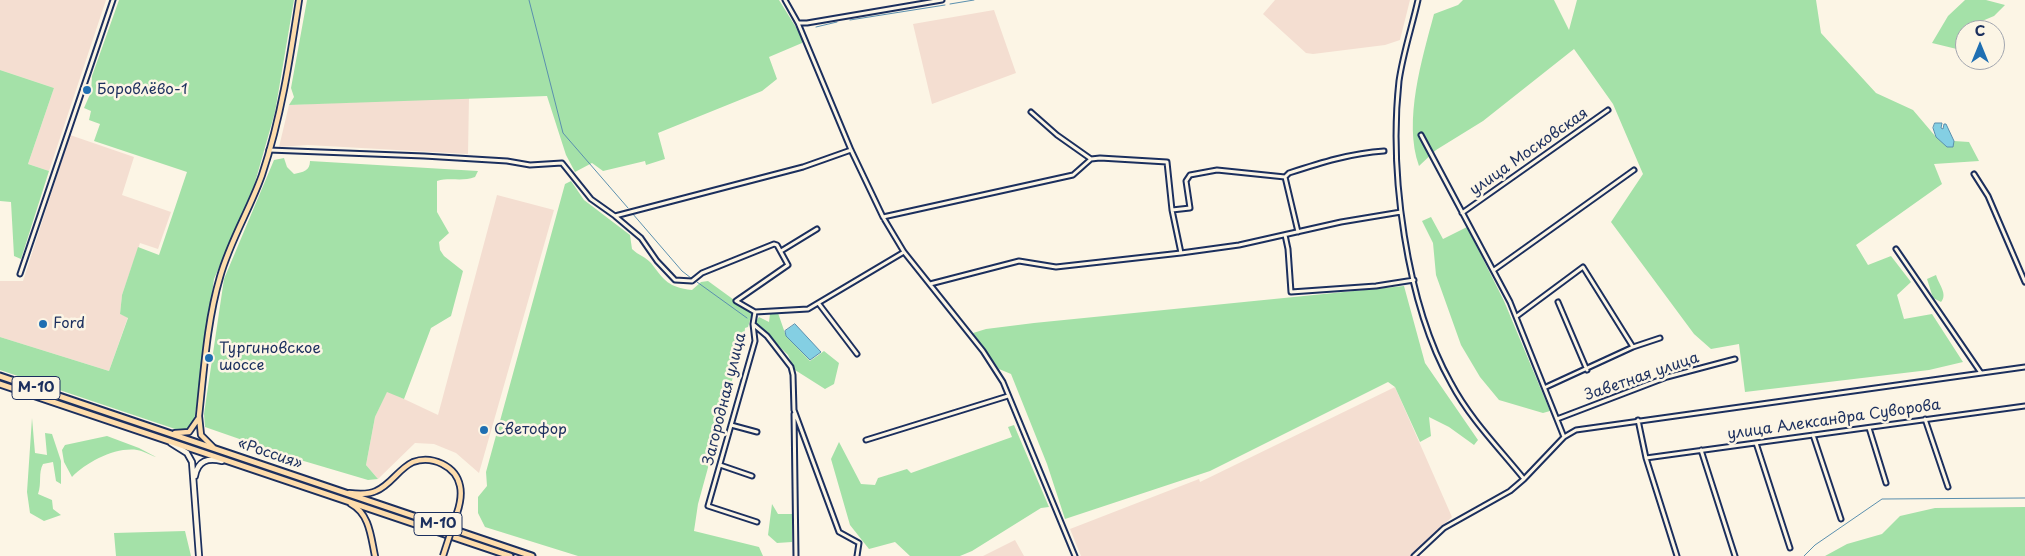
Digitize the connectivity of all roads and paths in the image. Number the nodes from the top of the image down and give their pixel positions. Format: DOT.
graph roads {
  1 [pos="113,0"];
  2 [pos="299,0"];
  3 [pos="785,0"];
  4 [pos="942,0"];
  5 [pos="1418,0"];
  6 [pos="798,23"];
  7 [pos="1608,110"];
  8 [pos="1031,112"];
  9 [pos="1421,135"];
  10 [pos="269,150"];
  11 [pos="851,150"];
  12 [pos="1384,151"];
  13 [pos="1090,158"];
  14 [pos="1634,170"];
  15 [pos="1974,174"];
  16 [pos="1285,177"];
  17 [pos="1172,210"];
  18 [pos="1401,212"];
  19 [pos="1462,213"];
  20 [pos="615,216"];
  21 [pos="882,218"];
  22 [pos="817,229"];
  23 [pos="1298,232"];
  24 [pos="1285,235"];
  25 [pos="1896,249"];
  26 [pos="781,251"];
  27 [pos="904,252"];
  28 [pos="1181,253"];
  29 [pos="1494,270"];
  30 [pos="20,274"];
  31 [pos="1414,280"];
  32 [pos="2025,282"];
  33 [pos="930,284"];
  34 [pos="1558,302"];
  35 [pos="819,304"];
  36 [pos="755,312"];
  37 [pos="1516,316"];
  38 [pos="753,324"];
  39 [pos="1660,338"];
  40 [pos="1634,347"];
  41 [pos="856,354"];
  42 [pos="1735,359"];
  43 [pos="2025,367"];
  44 [pos="1587,370"];
  45 [pos="1981,372"];
  46 [pos="0,376"];
  47 [pos="0,384"];
  48 [pos="1546,387"];
  49 [pos="1008,396"];
  50 [pos="2025,406"];
  51 [pos="794,410"];
  52 [pos="199,416"];
  53 [pos="1557,419"];
  54 [pos="1925,419"];
  55 [pos="1638,420"];
  56 [pos="731,425"];
  57 [pos="1869,428"];
  58 [pos="166,432"];
  59 [pos="756,432"];
  60 [pos="1813,435"];
  61 [pos="1564,437"];
  62 [pos="164,439"];
  63 [pos="866,440"];
  64 [pos="1755,442"];
  65 [pos="219,450"];
  66 [pos="1701,450"];
  67 [pos="1646,458"];
  68 [pos="231,462"];
  69 [pos="720,465"];
  70 [pos="752,476"];
  71 [pos="1524,480"];
  72 [pos="1886,483"];
  73 [pos="194,485"];
  74 [pos="1948,486"];
  75 [pos="343,492"];
  76 [pos="341,499"];
  77 [pos="1841,520"];
  78 [pos="757,522"];
  79 [pos="1790,548"];
  80 [pos="199,556"];
  81 [pos="375,556"];
  82 [pos="443,556"];
  83 [pos="510,556"];
  84 [pos="532,556"];
  85 [pos="796,556"];
  86 [pos="857,556"];
  87 [pos="1075,556"];
  88 [pos="1414,556"];
  89 [pos="1677,556"];
  90 [pos="1735,556"];
  1 -- 30 [label="street"];
  2 -- 10 [label="main road"];
  3 -- 6 [label="street"];
  4 -- 6 [label="street"];
  5 -- 18 [label="street"];
  6 -- 11 [label="street"];
  7 -- 19 [label="street, улица Московская"];
  8 -- 13 [label="street"];
  9 -- 19 [label="street"];
  10 -- 20 [label="street"];
  10 -- 52 [label="main road"];
  11 -- 20 [label="street"];
  11 -- 21 [label="street"];
  12 -- 16 [label="street"];
  13 -- 17 [label="street"];
  13 -- 21 [label="street"];
  14 -- 29 [label="street"];
  15 -- 32 [label="street"];
  16 -- 17 [label="street"];
  16 -- 23 [label="street"];
  17 -- 28 [label="street"];
  18 -- 23 [label="street"];
  18 -- 31 [label="street"];
  19 -- 29 [label="street"];
  20 -- 26 [label="street"];
  21 -- 27 [label="street"];
  22 -- 26 [label="street"];
  23 -- 24 [label="street"];
  24 -- 28 [label="street"];
  24 -- 31 [label="street"];
  25 -- 45 [label="street"];
  26 -- 36 [label="street"];
  27 -- 33 [label="street"];
  27 -- 35 [label="street"];
  28 -- 33 [label="street"];
  29 -- 37 [label="street"];
  31 -- 71 [label="street"];
  33 -- 49 [label="street"];
  34 -- 44 [label="street"];
  35 -- 36 [label="street"];
  35 -- 41 [label="street"];
  36 -- 38 [label="street, Загородная улица"];
  37 -- 40 [label="street"];
  37 -- 48 [label="street"];
  38 -- 51 [label="street"];
  38 -- 56 [label="street, Загородная улица"];
  39 -- 40 [label="street"];
  40 -- 44 [label="street"];
  42 -- 53 [label="street, Заветная улица"];
  43 -- 45 [label="street"];
  44 -- 48 [label="street"];
  45 -- 55 [label="street"];
  46 -- 58 [label="highway, «Россия» / М-10"];
  47 -- 62 [label="highway, «Россия» / М-10"];
  48 -- 53 [label="street"];
  49 -- 63 [label="street"];
  49 -- 87 [label="street"];
  50 -- 54 [label="street, улица Александра Суворова"];
  51 -- 85 [label="street"];
  51 -- 86 [label="street"];
  52 -- 58 [label="main road"];
  52 -- 65 [label="main road"];
  53 -- 61 [label="street"];
  54 -- 57 [label="street, улица Александра Суворова"];
  54 -- 74 [label="street"];
  55 -- 61 [label="street"];
  55 -- 67 [label="street"];
  56 -- 59 [label="street"];
  56 -- 69 [label="street, Загородная улица"];
  57 -- 60 [label="street, улица Александра Суворова"];
  57 -- 72 [label="street"];
  58 -- 65 [label="highway, «Россия» / М-10"];
  60 -- 64 [label="street, улица Александра Суворова"];
  60 -- 77 [label="street"];
  61 -- 71 [label="street"];
  62 -- 68 [label="highway, «Россия» / М-10"];
  62 -- 73 [label="main road"];
  64 -- 66 [label="street, улица Александра Суворова"];
  64 -- 79 [label="street"];
  65 -- 75 [label="highway, «Россия» / М-10"];
  66 -- 67 [label="street, улица Александра Суворова"];
  66 -- 90 [label="street"];
  67 -- 89 [label="street"];
  68 -- 73 [label="main road"];
  68 -- 76 [label="highway, «Россия» / М-10"];
  69 -- 70 [label="street"];
  69 -- 78 [label="street, Загородная улица"];
  71 -- 88 [label="street"];
  73 -- 80 [label="main road"];
  75 -- 82 [label="main road, bridge"];
  75 -- 84 [label="highway, «Россия» / М-10"];
  76 -- 81 [label="main road"];
  76 -- 83 [label="highway, «Россия» / М-10"];
}
